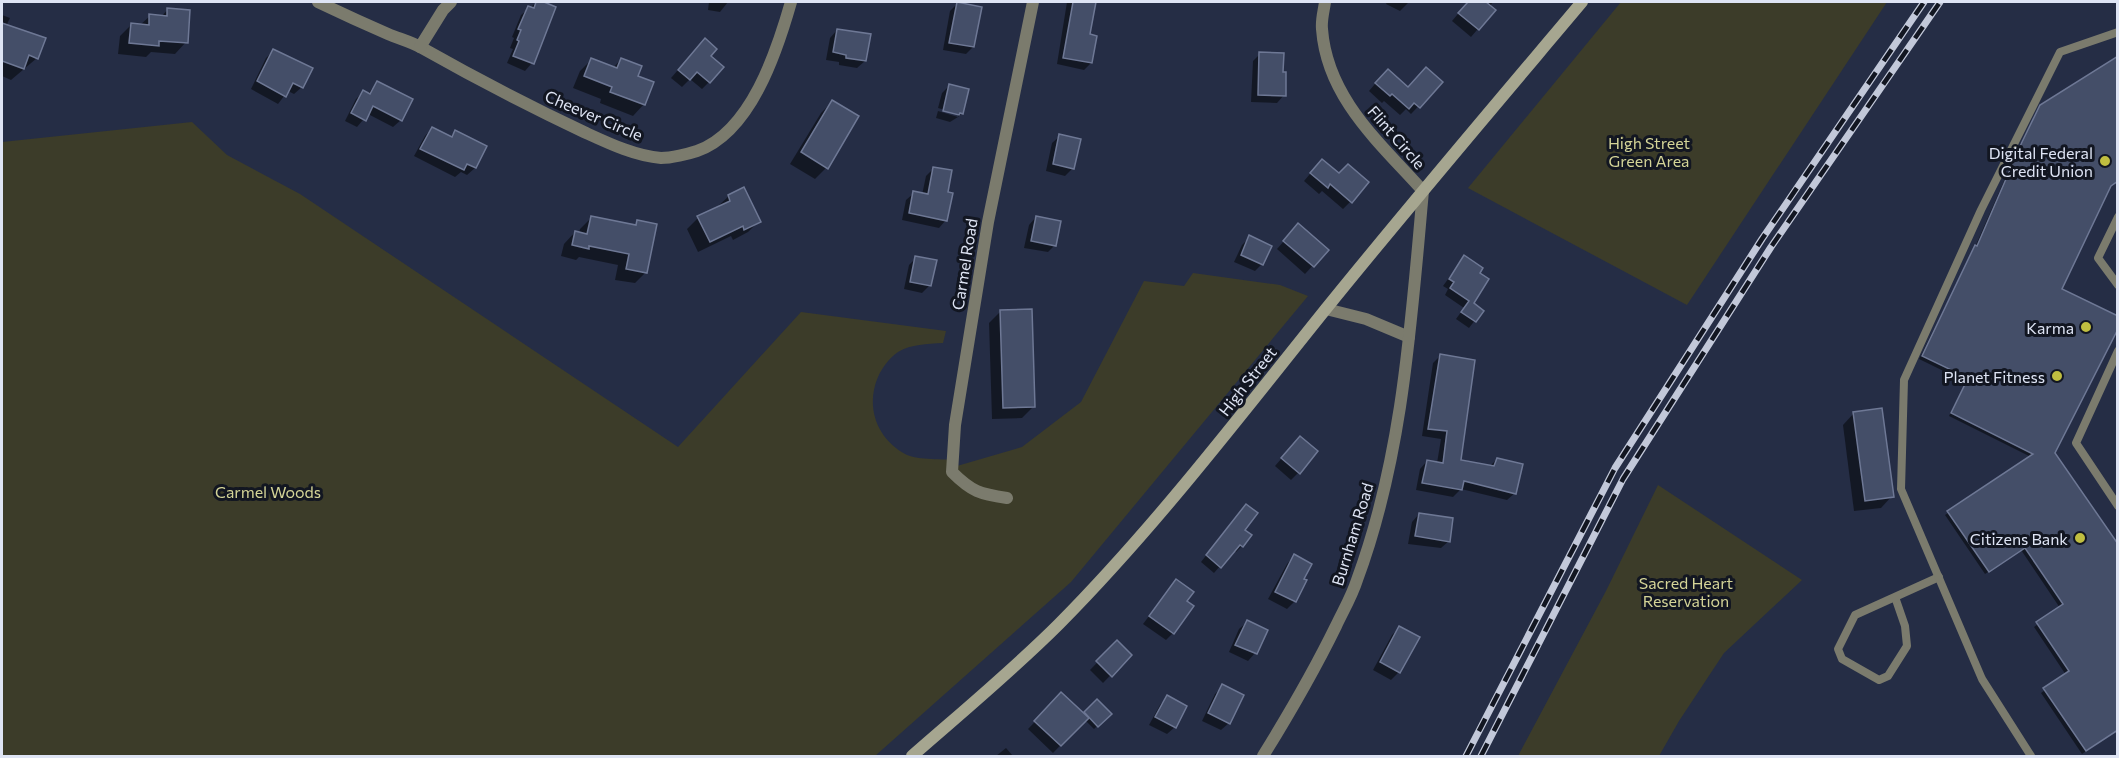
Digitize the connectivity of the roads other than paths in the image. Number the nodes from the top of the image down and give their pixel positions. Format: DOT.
graph roads {
  1 [pos="318,2"];
  2 [pos="451,2"];
  3 [pos="791,2"];
  4 [pos="1033,2"];
  5 [pos="1325,2"];
  6 [pos="1582,2"];
  7 [pos="2118,32"];
  8 [pos="420,47"];
  9 [pos="1423,191"];
  10 [pos="2118,217"];
  11 [pos="2118,285"];
  12 [pos="1326,309"];
  13 [pos="1409,337"];
  14 [pos="2118,351"];
  15 [pos="1007,498"];
  16 [pos="2118,506"];
  17 [pos="1939,577"];
  18 [pos="1895,597"];
  19 [pos="912,756"];
  20 [pos="1263,756"];
  21 [pos="2031,756"];
  1 -- 8 [label="street, Cheever Circle"];
  2 -- 8 [label="street"];
  3 -- 8 [label="street, Cheever Circle"];
  4 -- 15 [label="street, Carmel Road"];
  5 -- 9 [label="street, Flint Circle"];
  6 -- 9 [label="main road, High Street"];
  7 -- 17 [label="lane"];
  9 -- 12 [label="main road, High Street"];
  9 -- 13 [label="street, Burnham Road"];
  10 -- 11 [label="lane"];
  12 -- 13 [label="street"];
  12 -- 19 [label="main road, High Street"];
  13 -- 20 [label="street, Burnham Road"];
  14 -- 16 [label="lane"];
  17 -- 18 [label="lane"];
  17 -- 21 [label="lane"];
  18 -- 18 [label="lane"];
}
